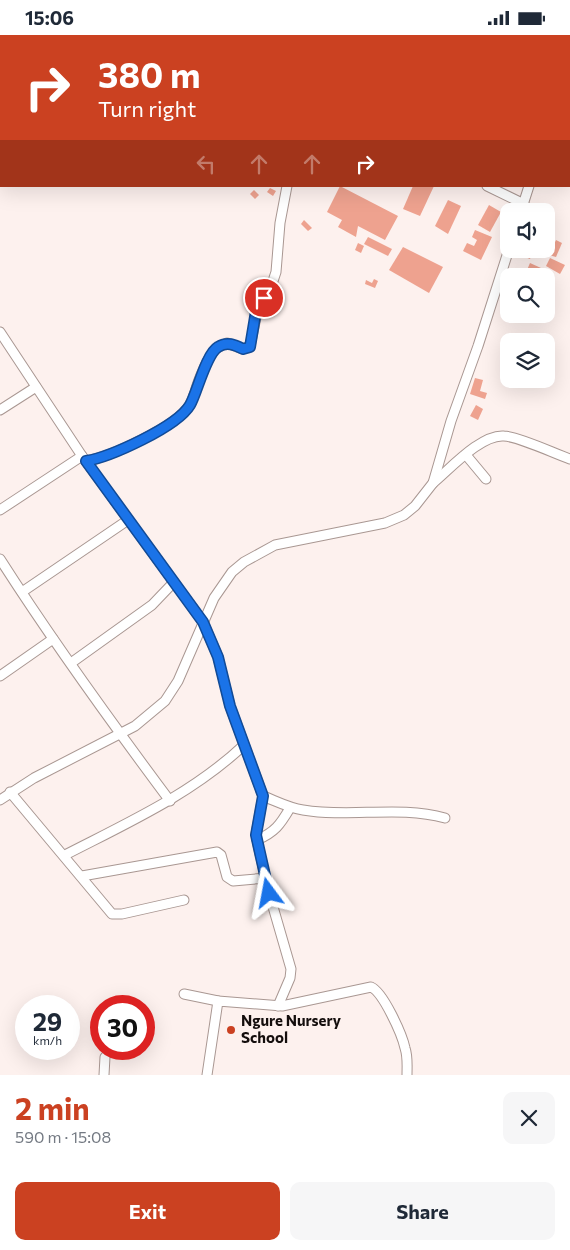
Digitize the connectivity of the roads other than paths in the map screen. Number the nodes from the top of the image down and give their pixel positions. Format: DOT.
graph roads {
  1 [pos="287,187"];
  2 [pos="489,187"];
  3 [pos="529,187"];
  4 [pos="516,203"];
  5 [pos="524,203"];
  6 [pos="506,258"];
  7 [pos="0,332"];
  8 [pos="36,387"];
  9 [pos="0,411"];
  10 [pos="466,455"];
  11 [pos="84,458"];
  12 [pos="570,459"];
  13 [pos="486,479"];
  14 [pos="434,483"];
  15 [pos="0,509"];
  16 [pos="128,520"];
  17 [pos="0,559"];
  18 [pos="4,574"];
  19 [pos="174,583"];
  20 [pos="22,592"];
  21 [pos="203,622"];
  22 [pos="53,639"];
  23 [pos="71,663"];
  24 [pos="0,676"];
  25 [pos="120,734"];
  26 [pos="244,745"];
  27 [pos="10,792"];
  28 [pos="263,796"];
  29 [pos="0,800"];
  30 [pos="170,801"];
  31 [pos="290,807"];
  32 [pos="445,818"];
  33 [pos="257,840"];
  34 [pos="64,855"];
  35 [pos="82,877"];
  36 [pos="266,878"];
  37 [pos="184,900"];
  38 [pos="184,994"];
  39 [pos="218,1001"];
  40 [pos="278,1006"];
  41 [pos="106,1060"];
  42 [pos="104,1075"];
  43 [pos="207,1075"];
  44 [pos="407,1075"];
  1 -- 11 [label="street"];
  2 -- 4 [label="street"];
  3 -- 5 [label="street"];
  6 -- 14 [label="street"];
  7 -- 8 [label="street"];
  8 -- 9 [label="street"];
  8 -- 11 [label="street"];
  10 -- 12 [label="street"];
  10 -- 13 [label="street"];
  10 -- 14 [label="street"];
  11 -- 15 [label="street"];
  11 -- 16 [label="street"];
  14 -- 21 [label="street"];
  16 -- 19 [label="street"];
  16 -- 20 [label="street"];
  17 -- 18 [label="street"];
  18 -- 20 [label="street"];
  19 -- 21 [label="street"];
  19 -- 23 [label="street"];
  20 -- 22 [label="street"];
  21 -- 25 [label="street"];
  21 -- 26 [label="street"];
  22 -- 23 [label="street"];
  22 -- 24 [label="street"];
  23 -- 25 [label="street"];
  25 -- 27 [label="street"];
  25 -- 30 [label="street"];
  26 -- 28 [label="street"];
  26 -- 30 [label="street"];
  27 -- 29 [label="street"];
  27 -- 34 [label="street"];
  28 -- 31 [label="street"];
  28 -- 33 [label="street"];
  30 -- 34 [label="street"];
  31 -- 32 [label="street"];
  31 -- 33 [label="street"];
  33 -- 36 [label="street"];
  34 -- 35 [label="street"];
  35 -- 36 [label="street"];
  35 -- 37 [label="street"];
  36 -- 40 [label="street"];
  38 -- 39 [label="street"];
  39 -- 40 [label="street"];
  39 -- 43 [label="street"];
  40 -- 44 [label="street"];
  41 -- 42 [label="street"];
}
